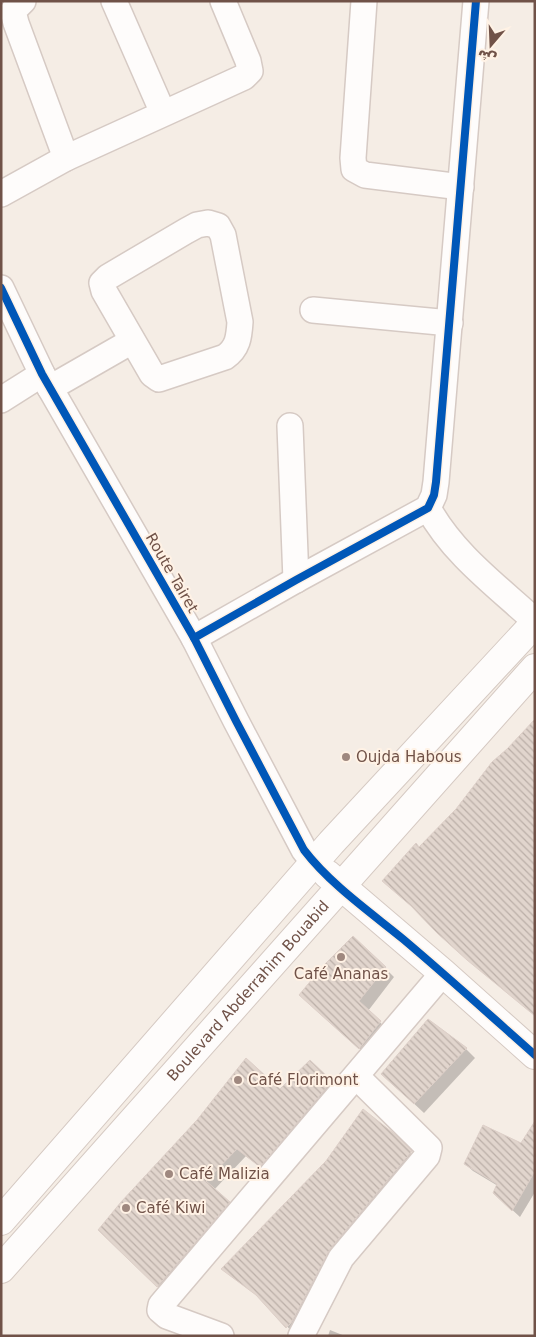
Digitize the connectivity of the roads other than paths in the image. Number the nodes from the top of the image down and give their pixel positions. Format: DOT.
graph roads {
  1 [pos="23,1"];
  2 [pos="114,1"];
  3 [pos="223,1"];
  4 [pos="364,1"];
  5 [pos="476,1"];
  6 [pos="163,113"];
  7 [pos="66,158"];
  8 [pos="461,187"];
  9 [pos="1,194"];
  10 [pos="1,288"];
  11 [pos="313,310"];
  12 [pos="450,323"];
  13 [pos="132,341"];
  14 [pos="46,381"];
  15 [pos="1,400"];
  16 [pos="290,426"];
  17 [pos="428,508"];
  18 [pos="296,580"];
  19 [pos="535,622"];
  20 [pos="194,638"];
  21 [pos="535,668"];
  22 [pos="314,863"];
  23 [pos="341,886"];
  24 [pos="443,973"];
  25 [pos="535,1055"];
  26 [pos="357,1076"];
  27 [pos="1,1221"];
  28 [pos="1,1269"];
  29 [pos="221,1336"];
  30 [pos="301,1336"];
  1 -- 7 [label="street"];
  2 -- 6 [label="street"];
  3 -- 6 [label="street"];
  4 -- 8 [label="street"];
  5 -- 8 [label="street"];
  6 -- 7 [label="street"];
  7 -- 9 [label="street"];
  8 -- 12 [label="street"];
  10 -- 14 [label="street, Route Tairet"];
  11 -- 12 [label="street"];
  12 -- 17 [label="street"];
  13 -- 13 [label="street"];
  13 -- 14 [label="street"];
  14 -- 15 [label="street"];
  14 -- 20 [label="street, Route Tairet"];
  16 -- 18 [label="street"];
  17 -- 18 [label="street"];
  17 -- 19 [label="street"];
  18 -- 20 [label="street"];
  19 -- 22 [label="main road"];
  20 -- 22 [label="street, Route Tairet"];
  21 -- 23 [label="main road, Boulevard Abderrahim Bouabid"];
  22 -- 23 [label="main road, Route Tairet"];
  22 -- 27 [label="main road"];
  23 -- 24 [label="main road, Route Tairet"];
  23 -- 28 [label="main road, Boulevard Abderrahim Bouabid"];
  24 -- 25 [label="main road, Route Tairet"];
  24 -- 26 [label="street"];
  26 -- 29 [label="street"];
  26 -- 30 [label="street"];
}
